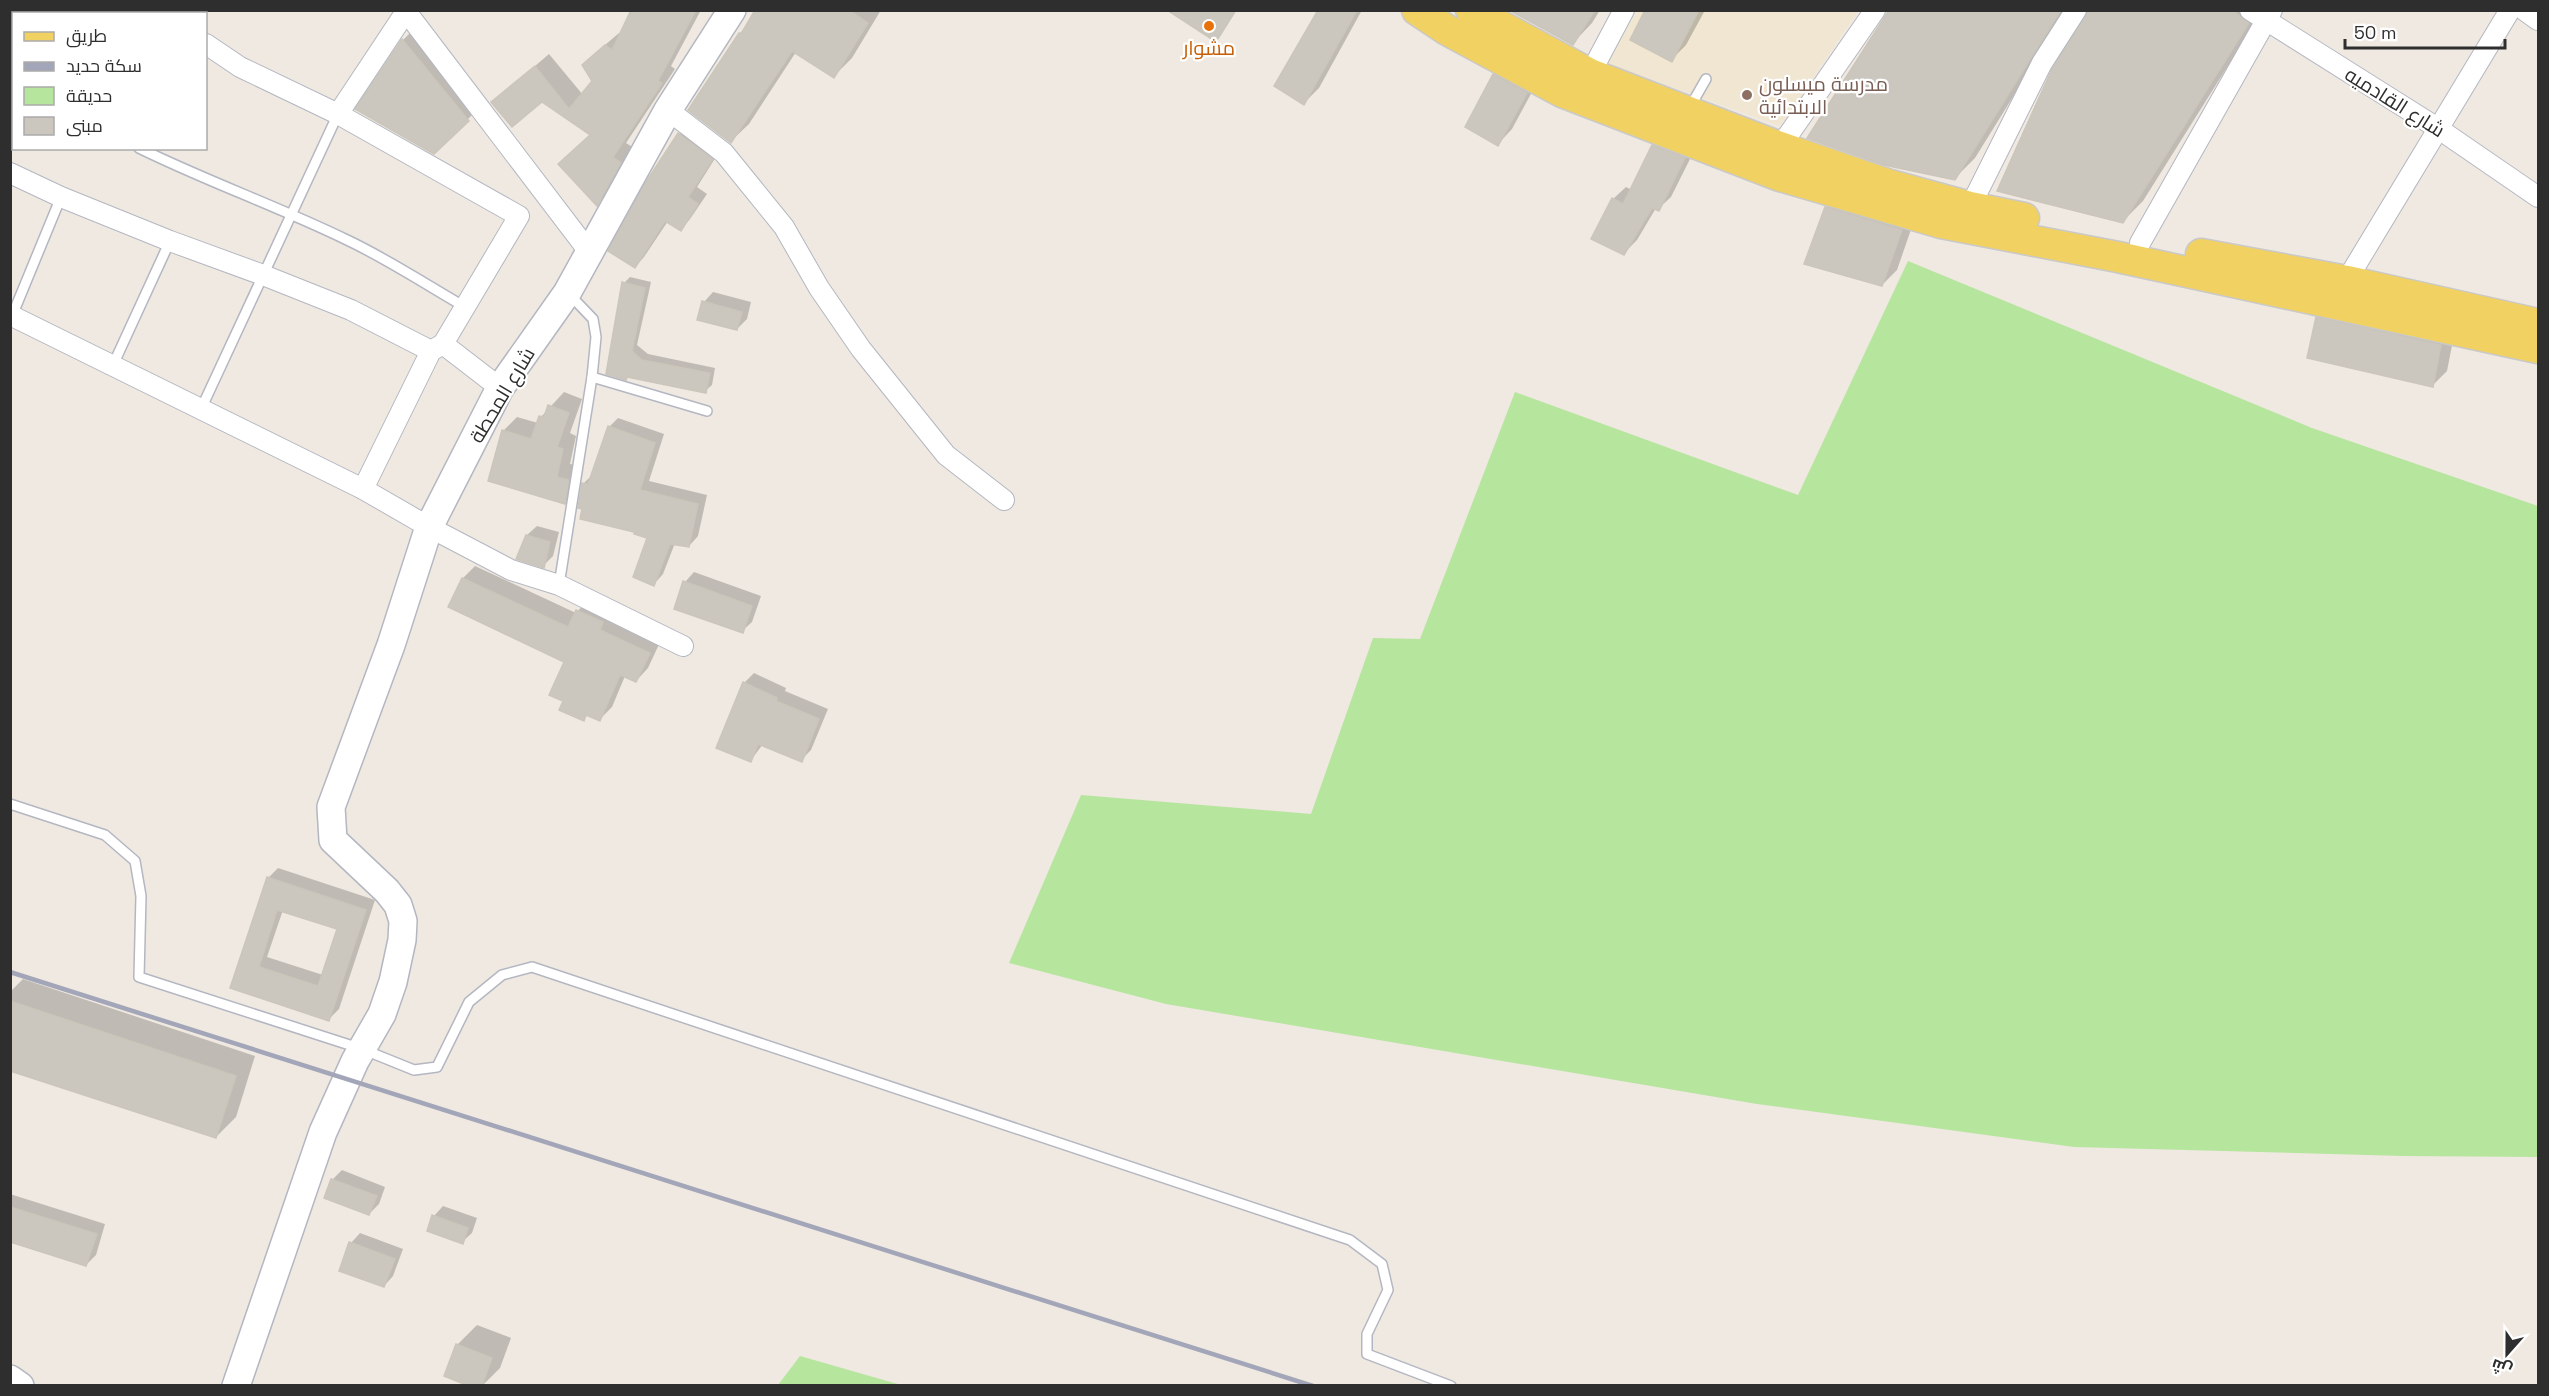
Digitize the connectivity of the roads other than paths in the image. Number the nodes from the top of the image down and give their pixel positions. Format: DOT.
graph roads {
  1 [pos="732,10"];
  2 [pos="1417,10"];
  3 [pos="1471,10"];
  4 [pos="1624,10"];
  5 [pos="1875,10"];
  6 [pos="2076,10"];
  7 [pos="2510,10"];
  8 [pos="2524,10"];
  9 [pos="406,11"];
  10 [pos="2262,14"];
  11 [pos="2538,20"];
  12 [pos="207,45"];
  13 [pos="1590,74"];
  14 [pos="1706,79"];
  15 [pos="668,110"];
  16 [pos="1687,111"];
  17 [pos="338,114"];
  18 [pos="2439,129"];
  19 [pos="1780,147"];
  20 [pos="143,150"];
  21 [pos="10,173"];
  22 [pos="2538,196"];
  23 [pos="61,197"];
  24 [pos="1970,207"];
  25 [pos="292,214"];
  26 [pos="1941,223"];
  27 [pos="170,241"];
  28 [pos="2140,243"];
  29 [pos="590,253"];
  30 [pos="263,274"];
  31 [pos="2338,292"];
  32 [pos="567,293"];
  33 [pos="465,307"];
  34 [pos="11,316"];
  35 [pos="2538,324"];
  36 [pos="437,347"];
  37 [pos="2538,348"];
  38 [pos="112,365"];
  39 [pos="592,377"];
  40 [pos="500,388"];
  41 [pos="201,409"];
  42 [pos="707,411"];
  43 [pos="363,489"];
  44 [pos="1004,501"];
  45 [pos="429,527"];
  46 [pos="559,585"];
  47 [pos="682,646"];
  48 [pos="10,804"];
  49 [pos="362,1049"];
  50 [pos="10,1379"];
  51 [pos="20,1386"];
  52 [pos="236,1386"];
  53 [pos="1451,1386"];
  1 -- 15 [label="main road, شارع المحطة"];
  2 -- 26 [label="main road"];
  3 -- 13 [label="main road"];
  4 -- 13 [label="street"];
  5 -- 19 [label="street"];
  6 -- 24 [label="street"];
  7 -- 18 [label="street"];
  8 -- 11 [label="street"];
  9 -- 17 [label="street"];
  9 -- 29 [label="street"];
  10 -- 18 [label="street, شارع القادميه"];
  10 -- 28 [label="street"];
  12 -- 17 [label="street"];
  13 -- 16 [label="main road"];
  14 -- 16 [label="lane"];
  15 -- 29 [label="main road, شارع المحطة"];
  15 -- 44 [label="street"];
  16 -- 19 [label="main road"];
  17 -- 25 [label="lane"];
  17 -- 33 [label="street"];
  18 -- 22 [label="street, شارع القادميه"];
  18 -- 31 [label="street"];
  19 -- 24 [label="main road"];
  20 -- 25 [label="lane"];
  21 -- 23 [label="street"];
  23 -- 27 [label="street"];
  23 -- 34 [label="lane"];
  24 -- 26 [label="street"];
  24 -- 28 [label="main road"];
  25 -- 30 [label="lane"];
  25 -- 33 [label="lane"];
  26 -- 31 [label="main road"];
  27 -- 30 [label="street"];
  27 -- 38 [label="lane"];
  28 -- 31 [label="main road"];
  29 -- 32 [label="main road, شارع المحطة"];
  30 -- 36 [label="street"];
  30 -- 41 [label="lane"];
  31 -- 35 [label="main road"];
  31 -- 37 [label="main road"];
  32 -- 39 [label="lane"];
  32 -- 40 [label="main road, شارع المحطة"];
  33 -- 36 [label="street"];
  34 -- 38 [label="street"];
  36 -- 40 [label="street"];
  36 -- 43 [label="street"];
  38 -- 41 [label="street"];
  39 -- 42 [label="lane"];
  39 -- 46 [label="lane"];
  40 -- 45 [label="main road, شارع المحطة"];
  41 -- 43 [label="street"];
  43 -- 45 [label="street"];
  45 -- 46 [label="street"];
  45 -- 49 [label="main road, شارع المحطة"];
  46 -- 47 [label="street"];
  48 -- 49 [label="lane"];
  49 -- 52 [label="main road"];
  49 -- 53 [label="lane"];
  50 -- 51 [label="main road"];
}
